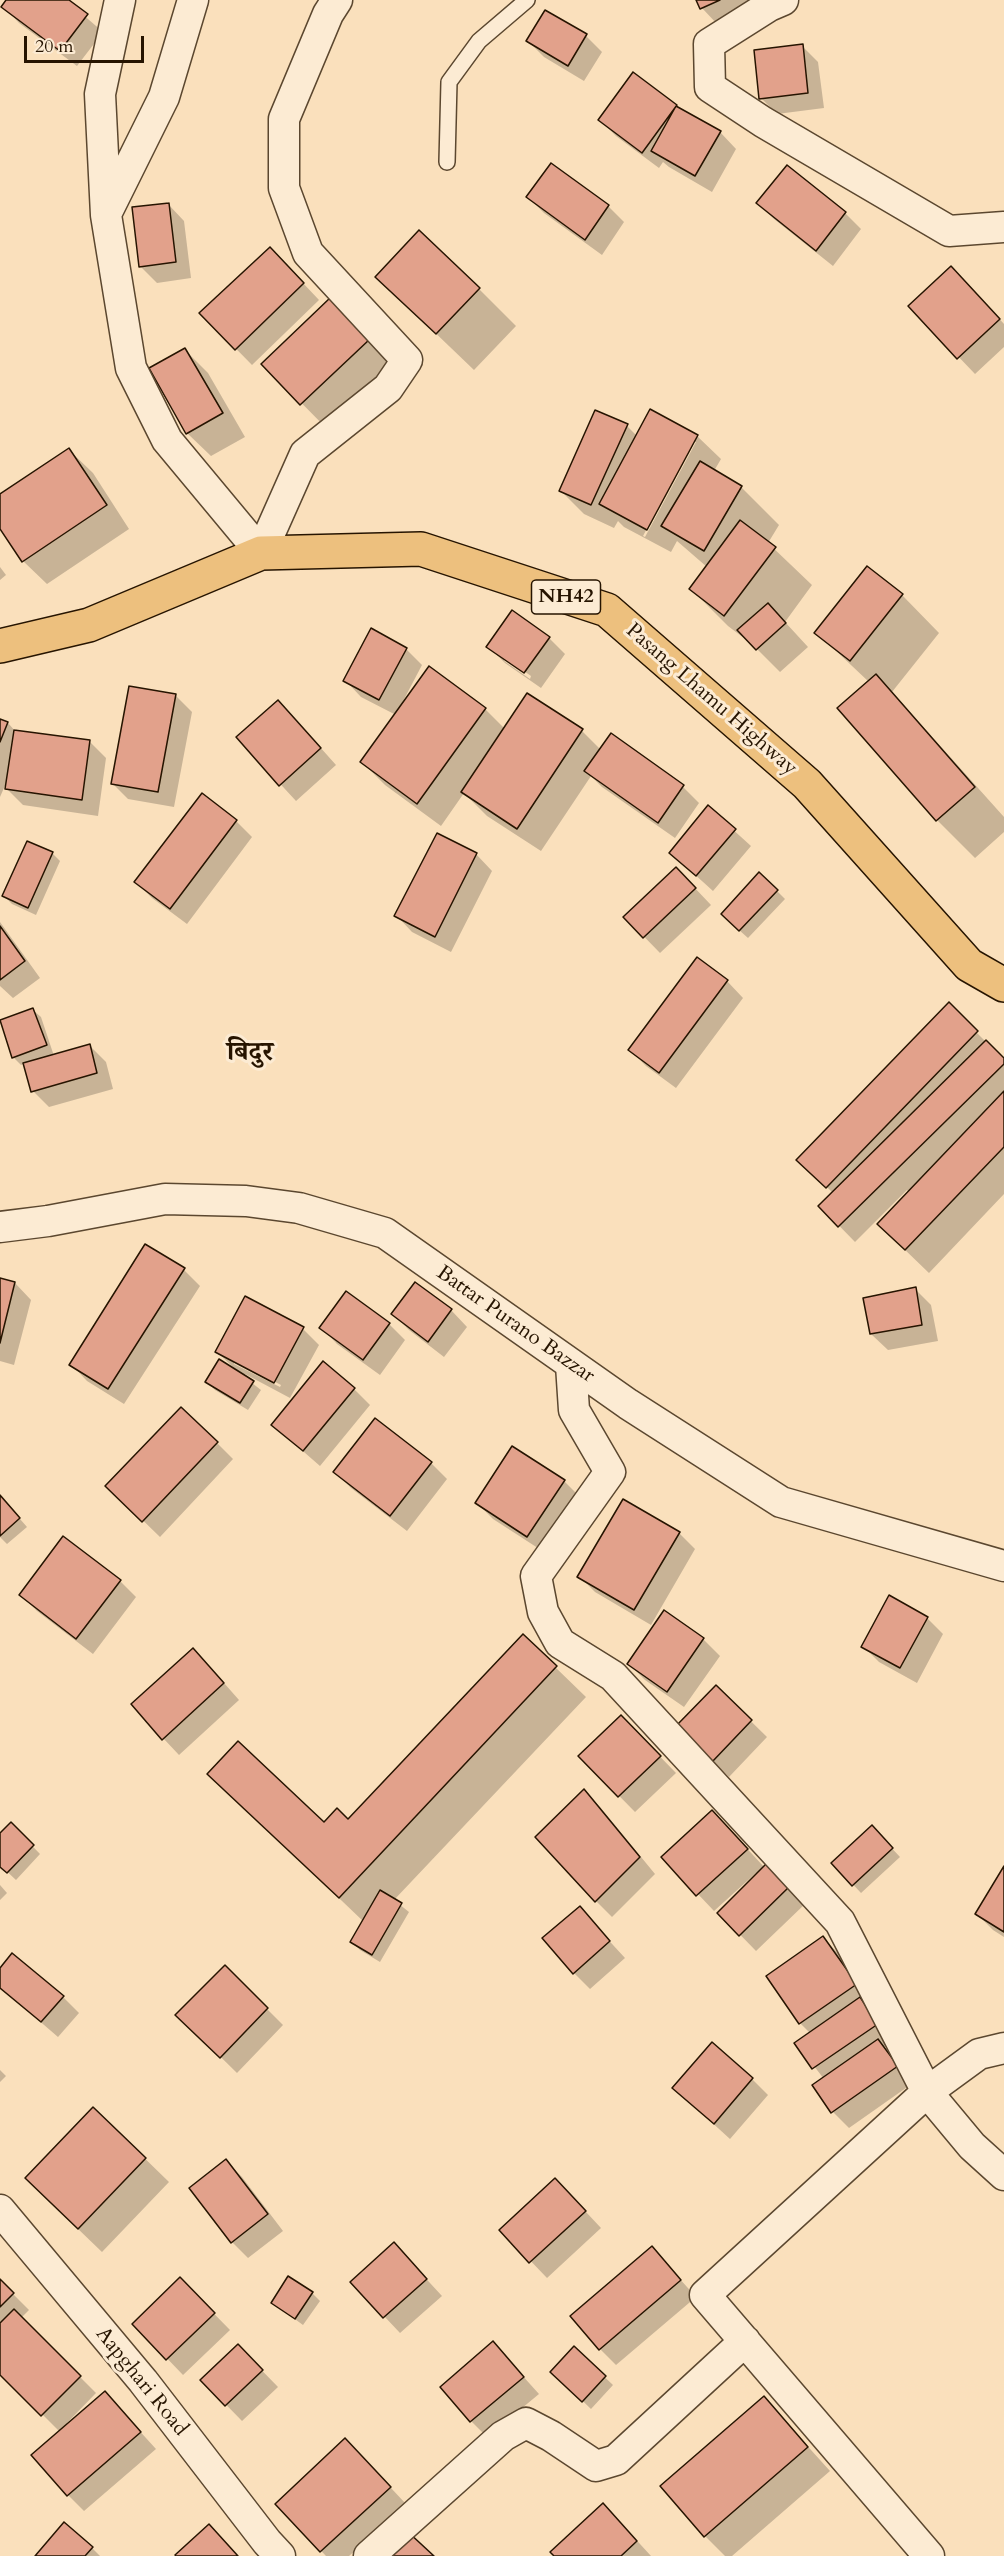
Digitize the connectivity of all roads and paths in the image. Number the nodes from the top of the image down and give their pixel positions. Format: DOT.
graph roads {
  1 [pos="120,0"];
  2 [pos="193,0"];
  3 [pos="338,0"];
  4 [pos="527,0"];
  5 [pos="783,0"];
  6 [pos="447,162"];
  7 [pos="106,215"];
  8 [pos="1004,227"];
  9 [pos="261,553"];
  10 [pos="0,646"];
  11 [pos="1004,985"];
  12 [pos="0,1227"];
  13 [pos="571,1365"];
  14 [pos="1004,1566"];
  15 [pos="1004,2048"];
  16 [pos="927,2092"];
  17 [pos="1004,2175"];
  18 [pos="0,2210"];
  19 [pos="745,2341"];
  20 [pos="280,2556"];
  21 [pos="369,2556"];
  22 [pos="929,2556"];
  1 -- 7 [label="street"];
  2 -- 7 [label="street"];
  3 -- 9 [label="street"];
  4 -- 6 [label="lane"];
  5 -- 8 [label="street"];
  7 -- 9 [label="street"];
  9 -- 10 [label="main road, Pasang Lhamu Highway / NH42"];
  9 -- 11 [label="main road, Pasang Lhamu Highway / NH42"];
  12 -- 13 [label="street, Battar Purano Bazzar"];
  13 -- 14 [label="street, Battar Purano Bazzar"];
  13 -- 16 [label="street"];
  15 -- 16 [label="street"];
  16 -- 17 [label="street"];
  16 -- 19 [label="street"];
  18 -- 20 [label="street, Aapghari Road"];
  19 -- 21 [label="street"];
  19 -- 22 [label="street"];
}
